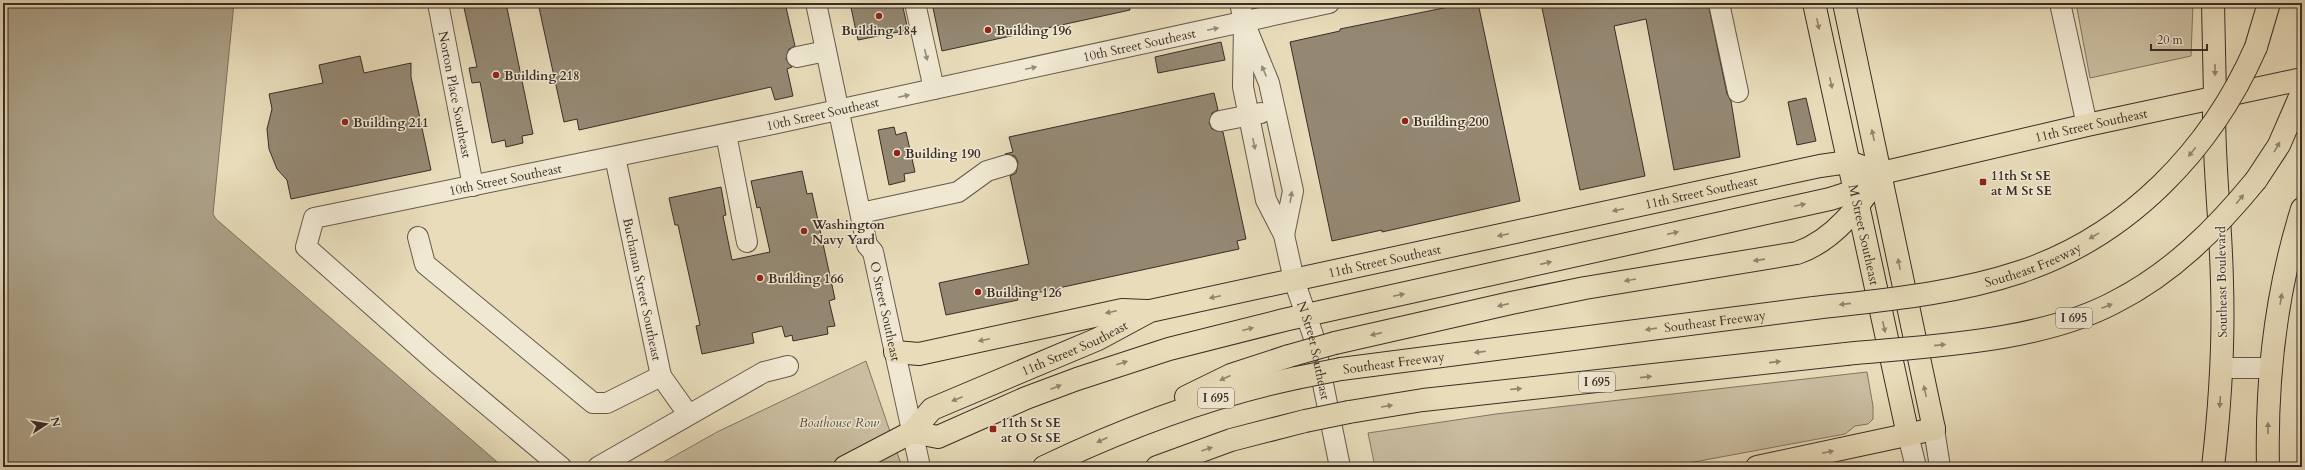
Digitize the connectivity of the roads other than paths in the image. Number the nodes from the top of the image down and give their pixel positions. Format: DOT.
graph roads {
  1 [pos="438,3"];
  2 [pos="816,3"];
  3 [pos="915,3"];
  4 [pos="1240,3"];
  5 [pos="1329,3"];
  6 [pos="1719,3"];
  7 [pos="1814,3"];
  8 [pos="1844,3"];
  9 [pos="2060,3"];
  10 [pos="2213,3"];
  11 [pos="2260,3"];
  12 [pos="2269,3"];
  13 [pos="1244,22"];
  14 [pos="2256,47"];
  15 [pos="826,51"];
  16 [pos="797,57"];
  17 [pos="2302,79"];
  18 [pos="934,89"];
  19 [pos="1738,92"];
  20 [pos="2302,92"];
  21 [pos="2215,97"];
  22 [pos="839,110"];
  23 [pos="1276,110"];
  24 [pos="1249,116"];
  25 [pos="1220,121"];
  26 [pos="2087,125"];
  27 [pos="726,134"];
  28 [pos="615,157"];
  29 [pos="1848,162"];
  30 [pos="1007,165"];
  31 [pos="1881,174"];
  32 [pos="473,186"];
  33 [pos="1857,199"];
  34 [pos="2302,209"];
  35 [pos="861,214"];
  36 [pos="1284,236"];
  37 [pos="418,237"];
  38 [pos="747,242"];
  39 [pos="1294,280"];
  40 [pos="1150,311"];
  41 [pos="1306,315"];
  42 [pos="895,352"];
  43 [pos="788,366"];
  44 [pos="2222,368"];
  45 [pos="2271,368"];
  46 [pos="662,376"];
  47 [pos="688,414"];
  48 [pos="1138,425"];
  49 [pos="1934,429"];
  50 [pos="912,432"];
  51 [pos="1908,435"];
  52 [pos="561,467"];
  53 [pos="598,467"];
  54 [pos="845,467"];
  55 [pos="920,467"];
  56 [pos="1044,467"];
  57 [pos="1157,467"];
  58 [pos="1340,467"];
  59 [pos="1757,467"];
  60 [pos="1916,467"];
  61 [pos="1940,467"];
  62 [pos="2213,467"];
  63 [pos="2268,467"];
  1 -- 32 [label="street, Norton Place Southeast"];
  2 -- 15 [label="street, O Street Southeast"];
  3 -- 18 [label="street, one-way"];
  4 -- 13 [label="street, N Street Southeast"];
  5 -- 13 [label="street, 10th Street Southeast"];
  6 -- 19 [label="street"];
  7 -- 29 [label="main road, M Street Southeast, one-way"];
  31 -- 8 [label="main road, one-way"];
  9 -- 26 [label="street"];
  10 -- 21 [label="main road, Southeast Boulevard, one-way"];
  11 -- 14 [label="main road"];
  12 -- 14 [label="main road, Southeast Freeway / I 695"];
  18 -- 13 [label="street, 10th Street Southeast, one-way"];
  23 -- 13 [label="street, N Street Southeast, one-way"];
  13 -- 24 [label="street, N Street Southeast"];
  14 -- 48 [label="main road, Southeast Freeway / I 695, one-way, bridge"];
  15 -- 16 [label="street"];
  15 -- 22 [label="street, O Street Southeast"];
  17 -- 21 [label="main road, 11th Street Southeast"];
  22 -- 18 [label="street, 10th Street Southeast, one-way"];
  57 -- 20 [label="main road, I 695, one-way, bridge"];
  21 -- 26 [label="main road, 11th Street Southeast"];
  21 -- 44 [label="main road, Southeast Boulevard"];
  22 -- 27 [label="street, 10th Street Southeast"];
  22 -- 35 [label="street, O Street Southeast"];
  23 -- 24 [label="street"];
  36 -- 23 [label="street, N Street Southeast, one-way"];
  24 -- 25 [label="street"];
  24 -- 36 [label="street, N Street Southeast, one-way"];
  26 -- 31 [label="main road, 11th Street Southeast"];
  27 -- 28 [label="street, 10th Street Southeast"];
  27 -- 38 [label="street"];
  28 -- 32 [label="street, 10th Street Southeast"];
  28 -- 46 [label="street, Buchanan Street Southeast"];
  29 -- 31 [label="main road, 11th Street Southeast"];
  29 -- 33 [label="main road, M Street Southeast"];
  29 -- 39 [label="main road, 11th Street Southeast, one-way"];
  30 -- 35 [label="street"];
  31 -- 33 [label="main road"];
  49 -- 31 [label="main road, one-way"];
  32 -- 52 [label="street, 10th Street Southeast"];
  41 -- 33 [label="main road, 11th Street Southeast, one-way"];
  33 -- 48 [label="main road, one-way, bridge"];
  33 -- 51 [label="main road, M Street Southeast, one-way"];
  45 -- 34 [label="main road, one-way"];
  35 -- 42 [label="street, O Street Southeast"];
  36 -- 39 [label="street, N Street Southeast"];
  37 -- 46 [label="street"];
  39 -- 40 [label="main road, 11th Street Southeast, one-way"];
  39 -- 41 [label="street, N Street Southeast"];
  40 -- 42 [label="main road, one-way"];
  40 -- 50 [label="main road, 11th Street Southeast, one-way"];
  50 -- 41 [label="main road, 11th Street Southeast, one-way"];
  41 -- 58 [label="street, N Street Southeast"];
  42 -- 50 [label="street, O Street Southeast"];
  43 -- 47 [label="street"];
  44 -- 45 [label="street"];
  44 -- 62 [label="main road, Southeast Boulevard, one-way"];
  63 -- 45 [label="main road, one-way"];
  46 -- 47 [label="street, Buchanan Street Southeast"];
  47 -- 53 [label="street"];
  48 -- 56 [label="main road, Southeast Freeway / I 695, one-way"];
  49 -- 51 [label="main road"];
  49 -- 61 [label="street"];
  50 -- 54 [label="main road, 11th Street Southeast"];
  50 -- 55 [label="street, O Street Southeast"];
  59 -- 51 [label="main road, one-way"];
  51 -- 60 [label="street, M Street Southeast"];
}
